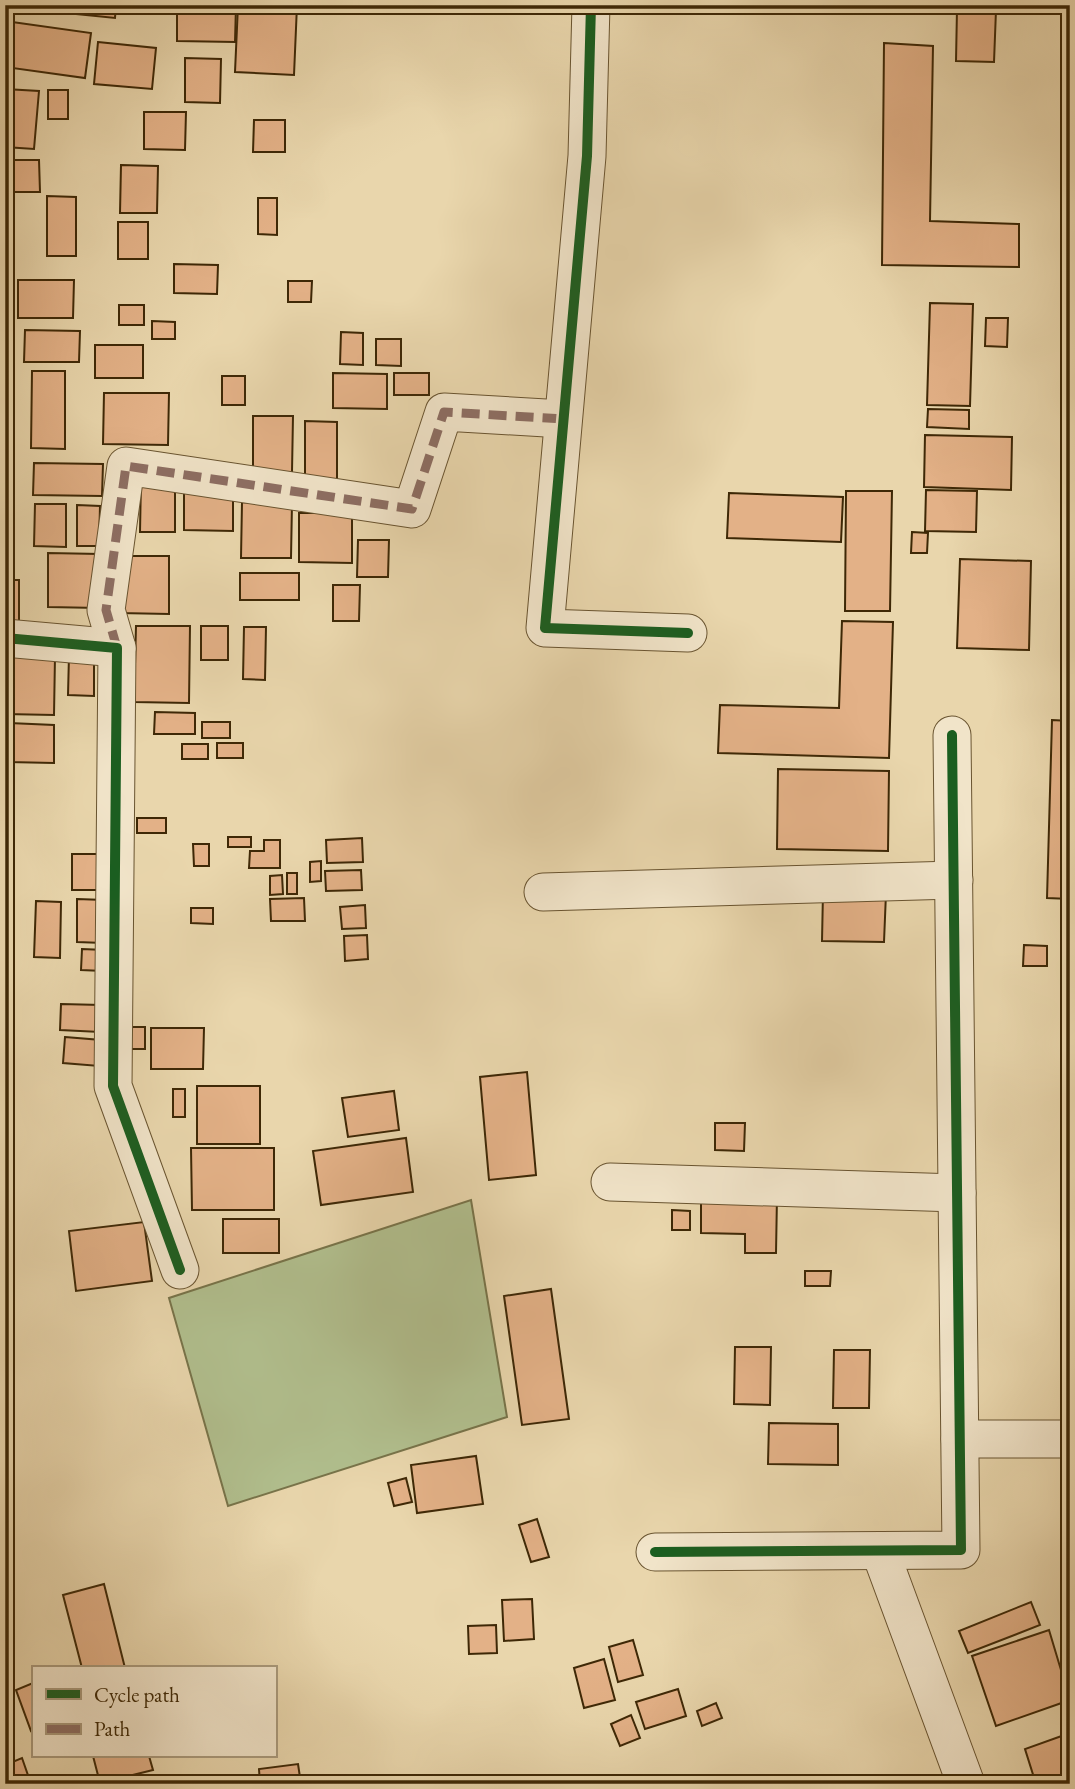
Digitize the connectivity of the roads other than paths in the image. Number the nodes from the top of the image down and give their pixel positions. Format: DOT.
graph roads {
  1 [pos="591,5"];
  2 [pos="563,419"];
  3 [pos="688,633"];
  4 [pos="5,638"];
  5 [pos="117,649"];
  6 [pos="952,735"];
  7 [pos="954,880"];
  8 [pos="543,892"];
  9 [pos="610,1182"];
  10 [pos="957,1193"];
  11 [pos="180,1270"];
  12 [pos="960,1439"];
  13 [pos="1070,1439"];
  14 [pos="880,1551"];
  15 [pos="655,1552"];
  16 [pos="966,1784"];
  1 -- 2 [label="street"];
  2 -- 3 [label="street"];
  2 -- 5 [label="street"];
  4 -- 5 [label="street"];
  5 -- 11 [label="street"];
  6 -- 7 [label="street"];
  7 -- 8 [label="street"];
  7 -- 10 [label="street"];
  9 -- 10 [label="street"];
  10 -- 12 [label="street"];
  12 -- 13 [label="street"];
  12 -- 14 [label="street"];
  14 -- 15 [label="street"];
  14 -- 16 [label="street"];
}
